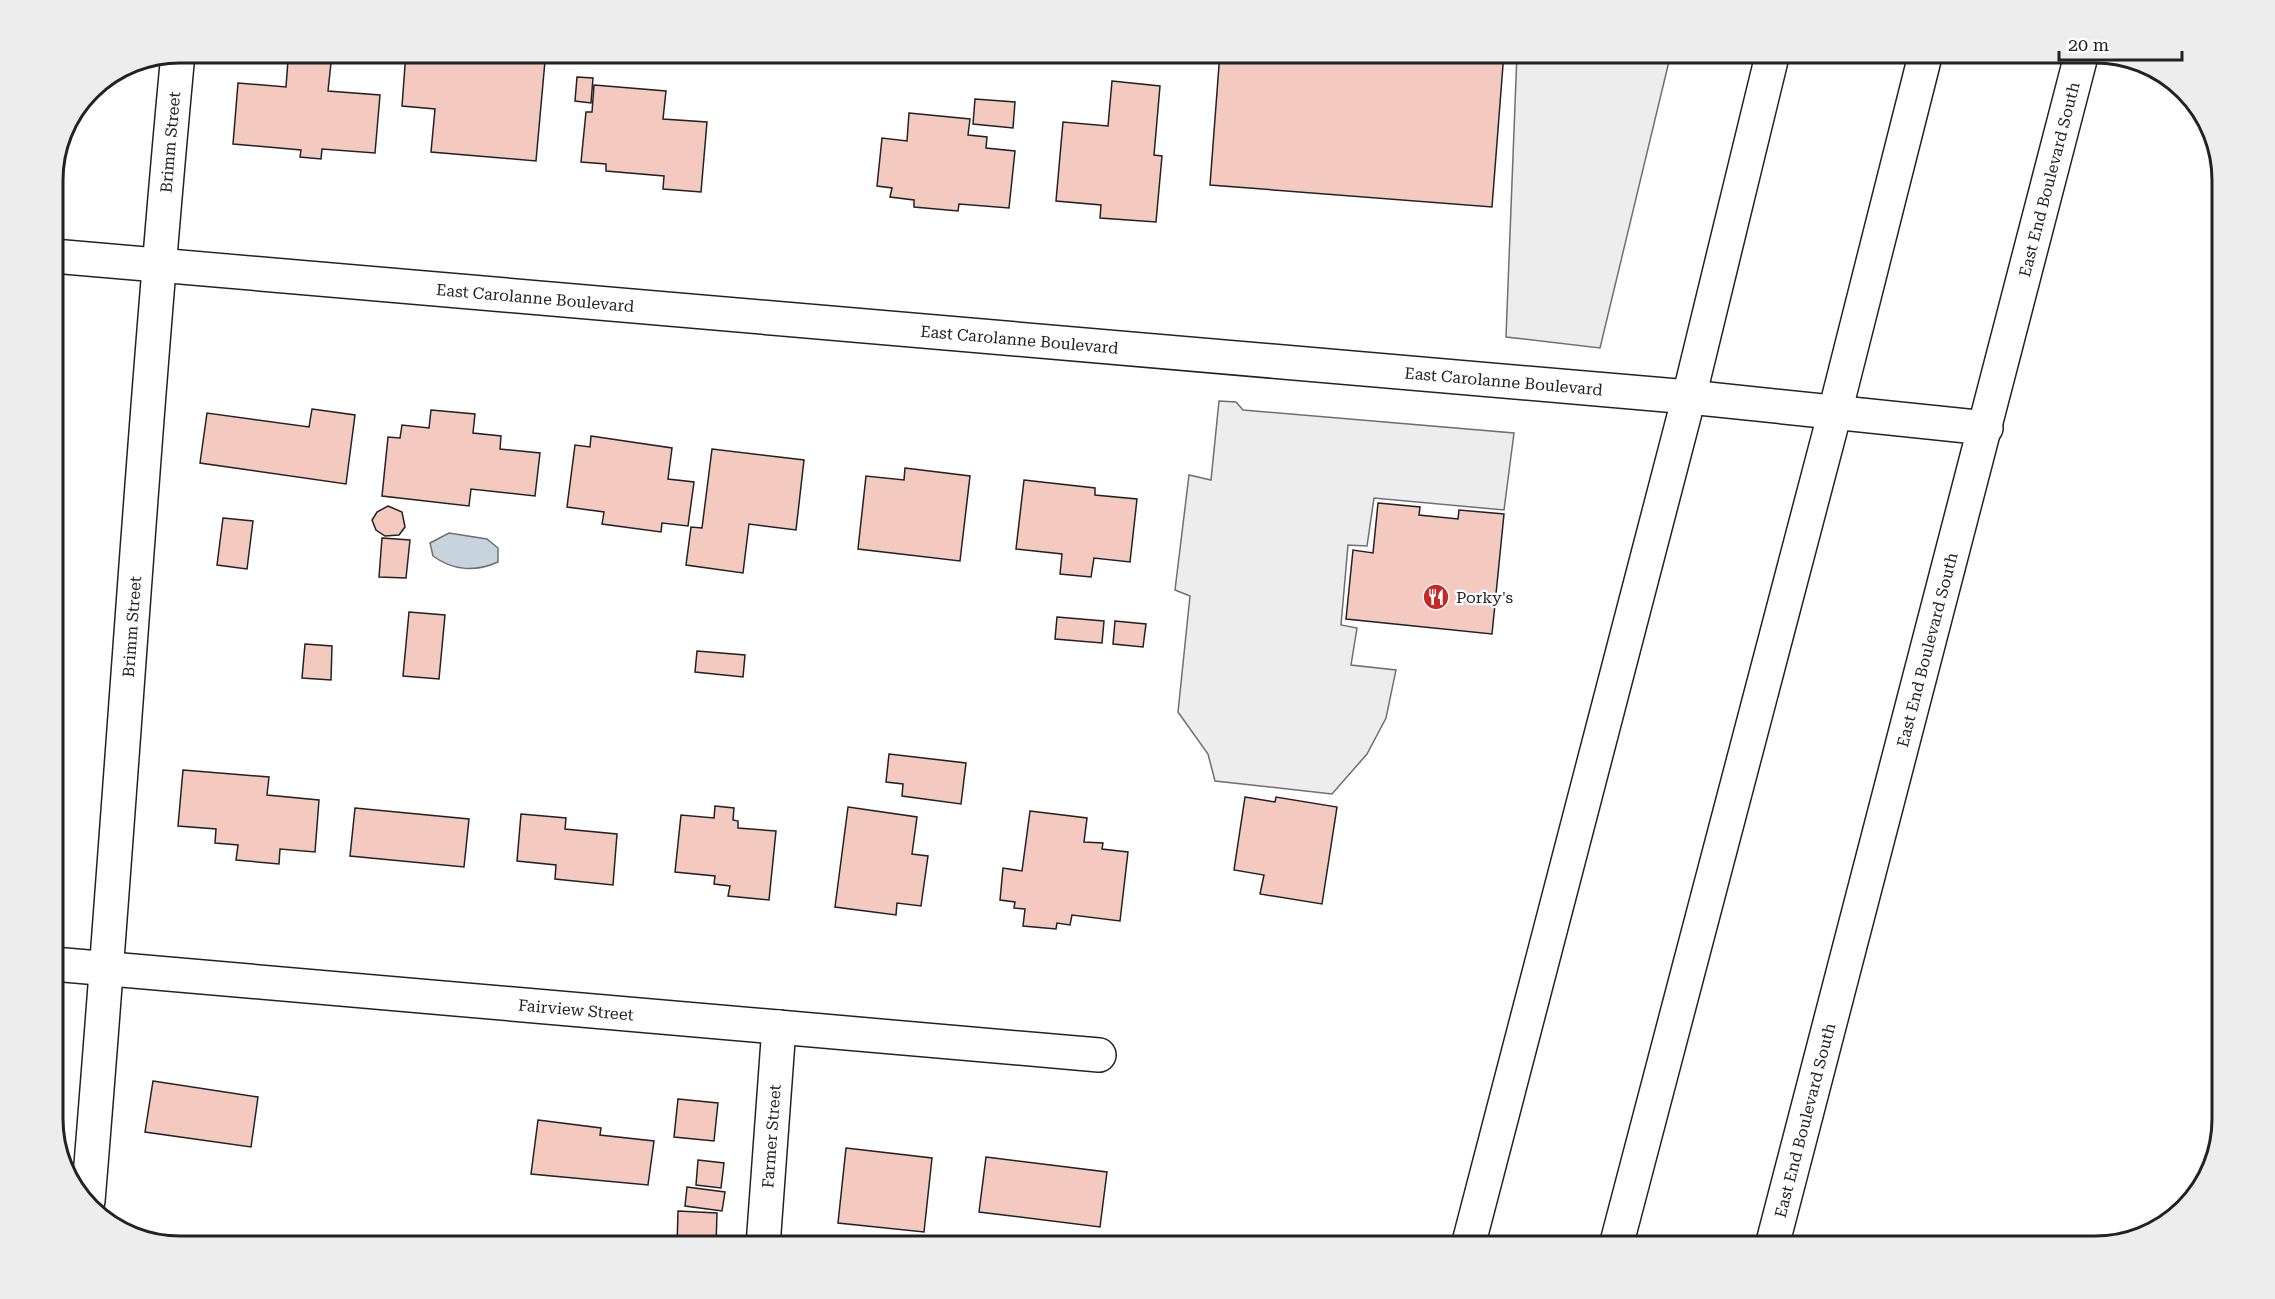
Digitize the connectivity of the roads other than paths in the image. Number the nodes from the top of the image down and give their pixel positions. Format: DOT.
graph roads {
  1 [pos="177,63"];
  2 [pos="1770,63"];
  3 [pos="1923,63"];
  4 [pos="2079,63"];
  5 [pos="63,257"];
  6 [pos="158,265"];
  7 [pos="1689,397"];
  8 [pos="1835,412"];
  9 [pos="1986,428"];
  10 [pos="63,965"];
  11 [pos="107,969"];
  12 [pos="779,1028"];
  13 [pos="1099,1055"];
  14 [pos="89,1192"];
  15 [pos="764,1236"];
  16 [pos="1471,1236"];
  17 [pos="1619,1236"];
  18 [pos="1775,1236"];
  1 -- 6 [label="main road, Brimm Street"];
  2 -- 7 [label="main road"];
  3 -- 8 [label="main road"];
  4 -- 9 [label="main road, East End Boulevard South"];
  5 -- 6 [label="main road, East Carolanne Boulevard"];
  6 -- 7 [label="main road, East Carolanne Boulevard"];
  6 -- 11 [label="main road, Brimm Street"];
  7 -- 8 [label="main road, East Carolanne Boulevard"];
  7 -- 16 [label="main road"];
  8 -- 9 [label="main road, East Carolanne Boulevard"];
  8 -- 17 [label="main road"];
  9 -- 18 [label="main road, East End Boulevard South"];
  10 -- 11 [label="main road, Fairview Street"];
  11 -- 12 [label="main road, Fairview Street"];
  11 -- 14 [label="main road, Brimm Street"];
  12 -- 13 [label="main road, Fairview Street"];
  12 -- 15 [label="main road, Farmer Street"];
}
